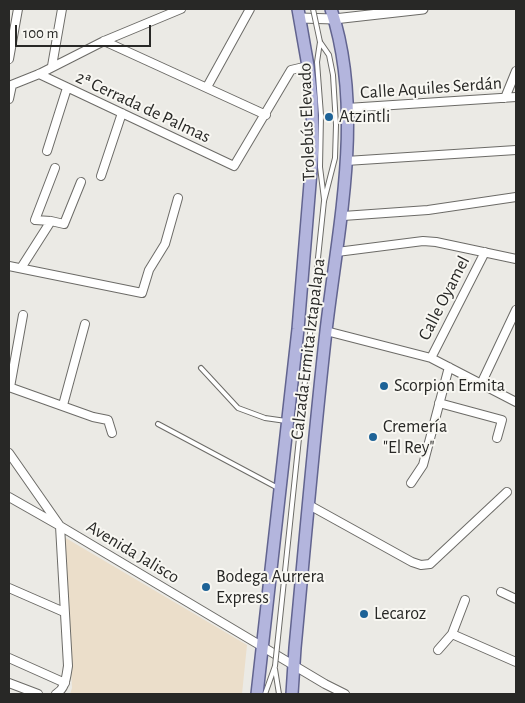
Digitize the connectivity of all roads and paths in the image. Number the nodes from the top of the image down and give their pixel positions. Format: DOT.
graph roads {
  1 [pos="18,9"];
  2 [pos="62,9"];
  3 [pos="181,9"];
  4 [pos="250,9"];
  5 [pos="290,9"];
  6 [pos="313,9"];
  7 [pos="423,9"];
  8 [pos="299,14"];
  9 [pos="332,14"];
  10 [pos="104,41"];
  11 [pos="320,42"];
  12 [pos="9,59"];
  13 [pos="52,66"];
  14 [pos="308,66"];
  15 [pos="516,71"];
  16 [pos="39,74"];
  17 [pos="10,85"];
  18 [pos="207,87"];
  19 [pos="67,88"];
  20 [pos="516,97"];
  21 [pos="505,98"];
  22 [pos="9,99"];
  23 [pos="347,108"];
  24 [pos="122,112"];
  25 [pos="266,114"];
  26 [pos="516,150"];
  27 [pos="47,151"];
  28 [pos="346,161"];
  29 [pos="55,168"];
  30 [pos="101,176"];
  31 [pos="81,182"];
  32 [pos="516,197"];
  33 [pos="178,198"];
  34 [pos="324,201"];
  35 [pos="343,216"];
  36 [pos="51,220"];
  37 [pos="337,252"];
  38 [pos="485,252"];
  39 [pos="516,259"];
  40 [pos="9,266"];
  41 [pos="21,268"];
  42 [pos="516,310"];
  43 [pos="23,315"];
  44 [pos="85,324"];
  45 [pos="326,331"];
  46 [pos="431,358"];
  47 [pos="449,366"];
  48 [pos="201,368"];
  49 [pos="482,384"];
  50 [pos="9,387"];
  51 [pos="516,402"];
  52 [pos="439,403"];
  53 [pos="63,405"];
  54 [pos="288,421"];
  55 [pos="158,424"];
  56 [pos="112,433"];
  57 [pos="497,438"];
  58 [pos="9,453"];
  59 [pos="411,483"];
  60 [pos="280,489"];
  61 [pos="507,492"];
  62 [pos="9,497"];
  63 [pos="308,506"];
  64 [pos="60,526"];
  65 [pos="9,588"];
  66 [pos="501,592"];
  67 [pos="516,599"];
  68 [pos="466,600"];
  69 [pos="64,612"];
  70 [pos="452,634"];
  71 [pos="262,646"];
  72 [pos="438,650"];
  73 [pos="9,658"];
  74 [pos="516,662"];
  75 [pos="294,665"];
  76 [pos="275,666"];
  77 [pos="9,683"];
  78 [pos="65,683"];
  79 [pos="38,694"];
  80 [pos="56,694"];
  81 [pos="257,694"];
  82 [pos="265,694"];
  83 [pos="279,694"];
  84 [pos="292,694"];
  85 [pos="345,694"];
  1 -- 12 [label="street"];
  2 -- 13 [label="street"];
  3 -- 10 [label="street"];
  4 -- 18 [label="street"];
  5 -- 8 [label="street"];
  6 -- 11 [label="lane, Trolebús Elevado, bridge"];
  7 -- 9 [label="street"];
  8 -- 9 [label="street"];
  8 -- 14 [label="main road, Calzada Ermita Iztapalapa"];
  9 -- 23 [label="main road, Calzada Ermita Iztapalapa"];
  10 -- 13 [label="street"];
  10 -- 18 [label="street"];
  11 -- 34 [label="lane, Trolebús Elevado"];
  11 -- 34 [label="lane, Trolebús Elevado"];
  13 -- 16 [label="street"];
  14 -- 25 [label="street"];
  14 -- 54 [label="main road, Calzada Ermita Iztapalapa"];
  15 -- 21 [label="street"];
  16 -- 17 [label="street"];
  16 -- 19 [label="street, 2ª Cerrada de Palmas"];
  17 -- 22 [label="street"];
  18 -- 25 [label="street"];
  19 -- 24 [label="street, 2ª Cerrada de Palmas"];
  19 -- 27 [label="street"];
  20 -- 21 [label="street, Calle Aquiles Serdán"];
  21 -- 23 [label="street, Calle Aquiles Serdán"];
  23 -- 28 [label="main road, Calzada Ermita Iztapalapa"];
  24 -- 25 [label="street, 2ª Cerrada de Palmas"];
  24 -- 30 [label="street"];
  26 -- 28 [label="street"];
  28 -- 35 [label="main road, Calzada Ermita Iztapalapa"];
  29 -- 36 [label="street"];
  31 -- 36 [label="street"];
  32 -- 35 [label="street"];
  33 -- 41 [label="street"];
  34 -- 76 [label="lane, Trolebús Elevado, bridge"];
  35 -- 37 [label="main road, Calzada Ermita Iztapalapa"];
  36 -- 41 [label="street"];
  37 -- 38 [label="street"];
  37 -- 45 [label="main road, Calzada Ermita Iztapalapa"];
  38 -- 39 [label="street"];
  38 -- 46 [label="street, Calle Oyamel"];
  40 -- 41 [label="street"];
  42 -- 49 [label="street"];
  43 -- 50 [label="street"];
  44 -- 53 [label="street"];
  45 -- 46 [label="street"];
  45 -- 63 [label="main road, Calzada Ermita Iztapalapa"];
  46 -- 47 [label="street"];
  47 -- 49 [label="street"];
  47 -- 52 [label="street"];
  48 -- 54 [label="lane"];
  49 -- 51 [label="street"];
  50 -- 53 [label="street"];
  52 -- 57 [label="street"];
  52 -- 59 [label="street"];
  53 -- 56 [label="street"];
  54 -- 60 [label="main road, Calzada Ermita Iztapalapa"];
  55 -- 60 [label="lane"];
  58 -- 64 [label="street, Avenida Jalisco"];
  60 -- 71 [label="main road, Calzada Ermita Iztapalapa"];
  61 -- 63 [label="street"];
  62 -- 64 [label="street"];
  63 -- 75 [label="main road, Calzada Ermita Iztapalapa"];
  64 -- 69 [label="street"];
  64 -- 71 [label="street, Avenida Jalisco"];
  65 -- 69 [label="street"];
  66 -- 67 [label="street"];
  68 -- 70 [label="street"];
  69 -- 78 [label="street"];
  70 -- 72 [label="street"];
  70 -- 74 [label="street"];
  71 -- 75 [label="street, Avenida Jalisco"];
  71 -- 81 [label="main road, Calzada Ermita Iztapalapa"];
  73 -- 78 [label="street"];
  75 -- 84 [label="main road, Calzada Ermita Iztapalapa"];
  75 -- 85 [label="street, Avenida Jalisco"];
  76 -- 82 [label="lane, Trolebús Elevado"];
  76 -- 83 [label="lane, Trolebús Elevado"];
  77 -- 79 [label="street"];
  78 -- 80 [label="street"];
}
